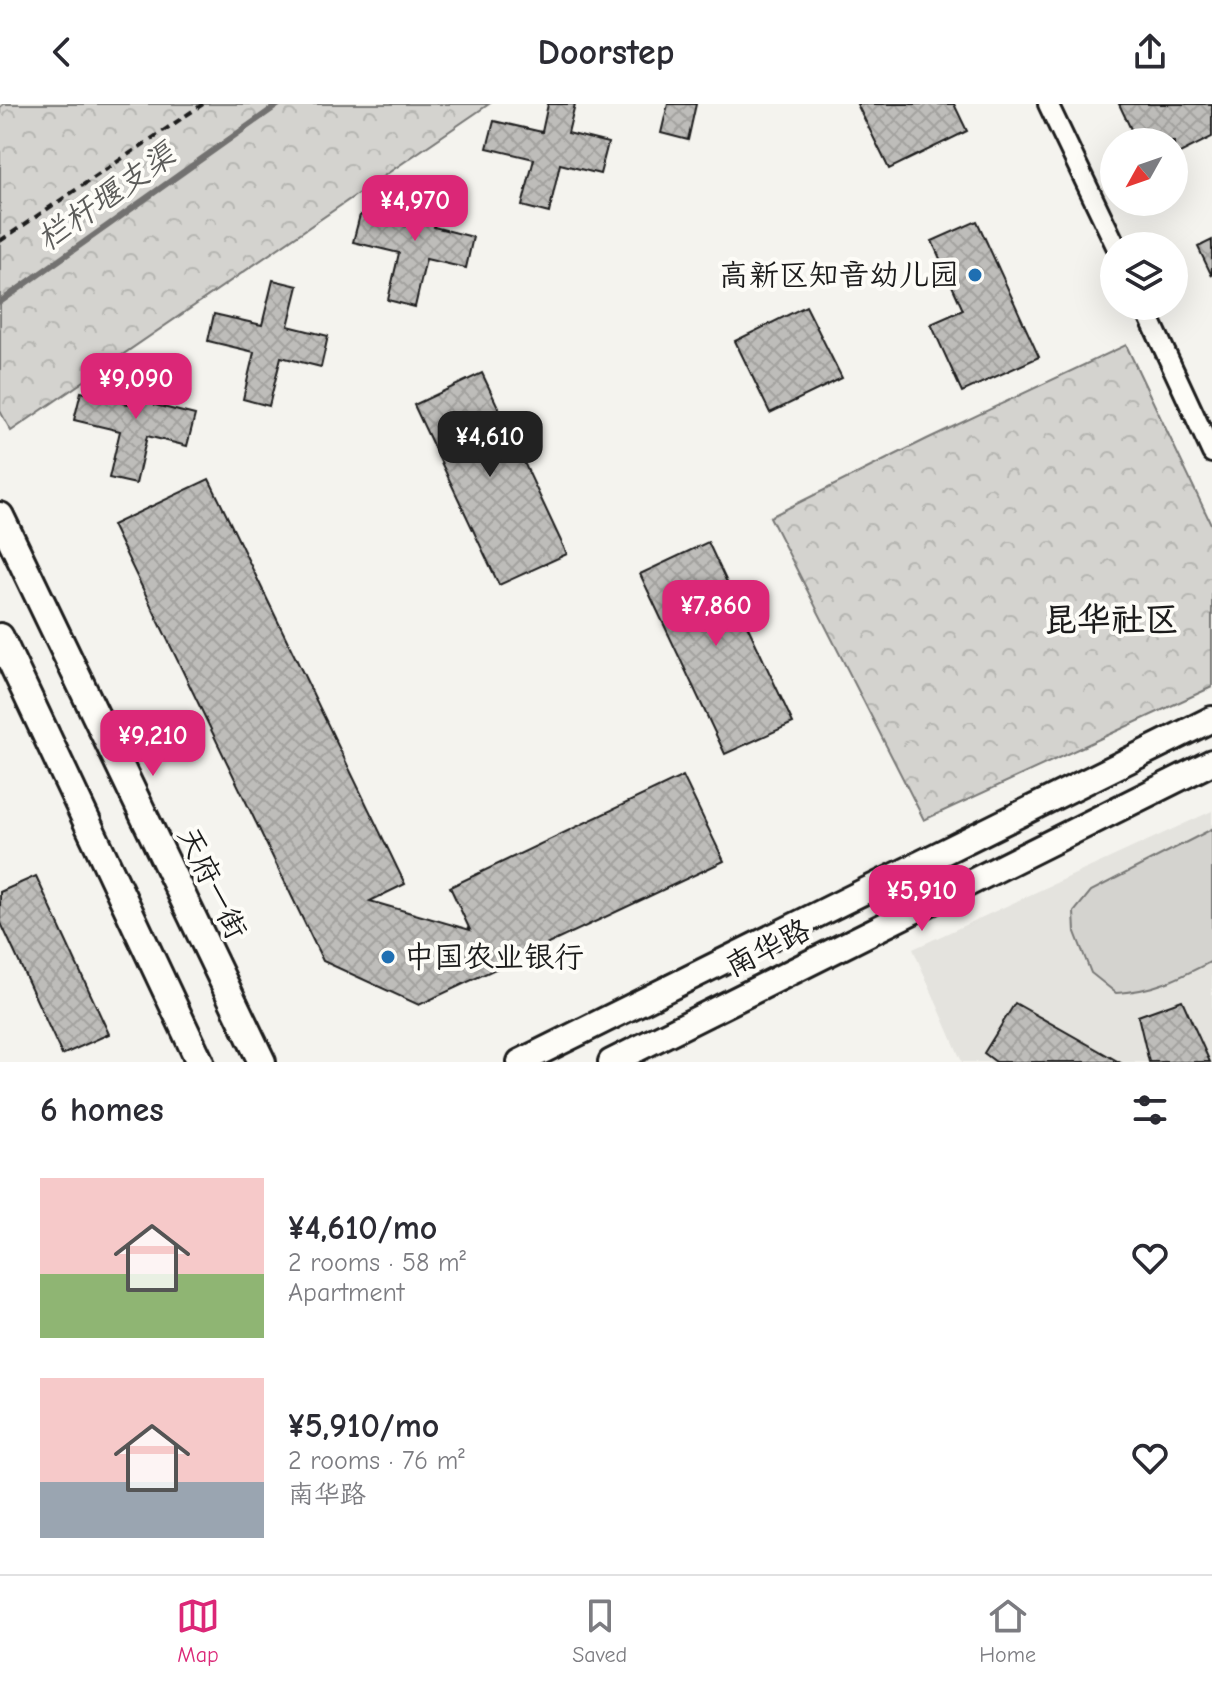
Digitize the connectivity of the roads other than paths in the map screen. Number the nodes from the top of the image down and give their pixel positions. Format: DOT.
graph roads {
  1 [pos="1048,104"];
  2 [pos="1109,232"];
  3 [pos="1150,320"];
  4 [pos="1212,453"];
  5 [pos="0,516"];
  6 [pos="0,637"];
  7 [pos="1212,719"];
  8 [pos="1212,762"];
  9 [pos="200,1062"];
  10 [pos="262,1062"];
  11 [pos="520,1062"];
  12 [pos="611,1062"];
  1 -- 2 [label="street"];
  3 -- 4 [label="street"];
  5 -- 10 [label="main road, 天府一街"];
  6 -- 9 [label="main road"];
  7 -- 11 [label="street"];
  8 -- 12 [label="street, 南华路"];
}
